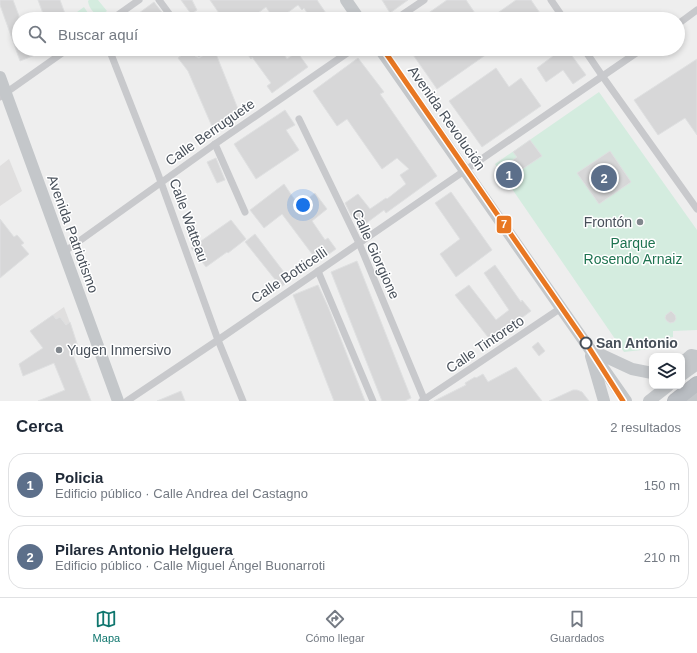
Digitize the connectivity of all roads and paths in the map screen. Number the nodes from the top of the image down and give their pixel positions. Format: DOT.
graph roads {
  1 [pos="139,0"];
  2 [pos="159,0"];
  3 [pos="346,0"];
  4 [pos="424,0"];
  5 [pos="551,0"];
  6 [pos="697,10"];
  7 [pos="122,12"];
  8 [pos="168,12"];
  9 [pos="354,12"];
  10 [pos="406,12"];
  11 [pos="559,12"];
  12 [pos="685,19"];
  13 [pos="58,56"];
  14 [pos="112,56"];
  15 [pos="343,56"];
  16 [pos="385,56"];
  17 [pos="588,56"];
  18 [pos="632,56"];
  19 [pos="0,77"];
  20 [pos="602,77"];
  21 [pos="3,95"];
  22 [pos="299,119"];
  23 [pos="215,144"];
  24 [pos="465,170"];
  25 [pos="161,184"];
  26 [pos="697,208"];
  27 [pos="245,212"];
  28 [pos="359,243"];
  29 [pos="64,252"];
  30 [pos="318,271"];
  31 [pos="561,308"];
  32 [pos="218,340"];
  33 [pos="590,349"];
  34 [pos="697,356"];
  35 [pos="685,360"];
  36 [pos="697,364"];
  37 [pos="649,372"];
  38 [pos="685,373"];
  39 [pos="697,384"];
  40 [pos="664,389"];
  41 [pos="697,391"];
  42 [pos="697,395"];
  43 [pos="424,400"];
  44 [pos="118,401"];
  45 [pos="127,401"];
  46 [pos="243,401"];
  47 [pos="373,401"];
  48 [pos="604,401"];
  49 [pos="626,401"];
  50 [pos="649,401"];
  51 [pos="675,401"];
  52 [pos="684,401"];
  53 [pos="690,401"];
  1 -- 7 [label="street"];
  2 -- 8 [label="street"];
  3 -- 9 [label="main road"];
  4 -- 10 [label="street"];
  5 -- 11 [label="street"];
  6 -- 12 [label="street"];
  13 -- 21 [label="street"];
  14 -- 25 [label="street, Calle Watteau"];
  15 -- 23 [label="street, Calle Berruguete"];
  16 -- 24 [label="main road, Avenida Revolución"];
  17 -- 20 [label="street"];
  18 -- 20 [label="street, Calle Botticelli"];
  19 -- 21 [label="main road, Avenida Patriotismo"];
  20 -- 24 [label="street, Calle Botticelli"];
  20 -- 26 [label="street"];
  21 -- 29 [label="main road, Avenida Patriotismo"];
  22 -- 28 [label="street, Calle Giorgione"];
  23 -- 25 [label="street, Calle Berruguete"];
  23 -- 27 [label="street"];
  24 -- 28 [label="street, Calle Botticelli"];
  24 -- 31 [label="main road, Avenida Revolución"];
  25 -- 29 [label="street, Calle Berruguete"];
  25 -- 32 [label="street, Calle Watteau"];
  28 -- 30 [label="street, Calle Botticelli"];
  28 -- 43 [label="street, Calle Giorgione"];
  29 -- 44 [label="main road, Avenida Patriotismo"];
  30 -- 32 [label="street, Calle Botticelli"];
  30 -- 47 [label="street"];
  31 -- 33 [label="main road, Avenida Revolución"];
  31 -- 43 [label="street, Calle Tintoreto"];
  32 -- 45 [label="street, Calle Botticelli"];
  32 -- 46 [label="street, Calle Watteau"];
  33 -- 37 [label="main road"];
  33 -- 48 [label="main road"];
  33 -- 49 [label="main road, Avenida Revolución"];
  34 -- 35 [label="main road"];
  36 -- 38 [label="main road"];
  39 -- 51 [label="highway"];
  40 -- 50 [label="main road"];
  41 -- 52 [label="highway"];
  42 -- 53 [label="main road"];
}
